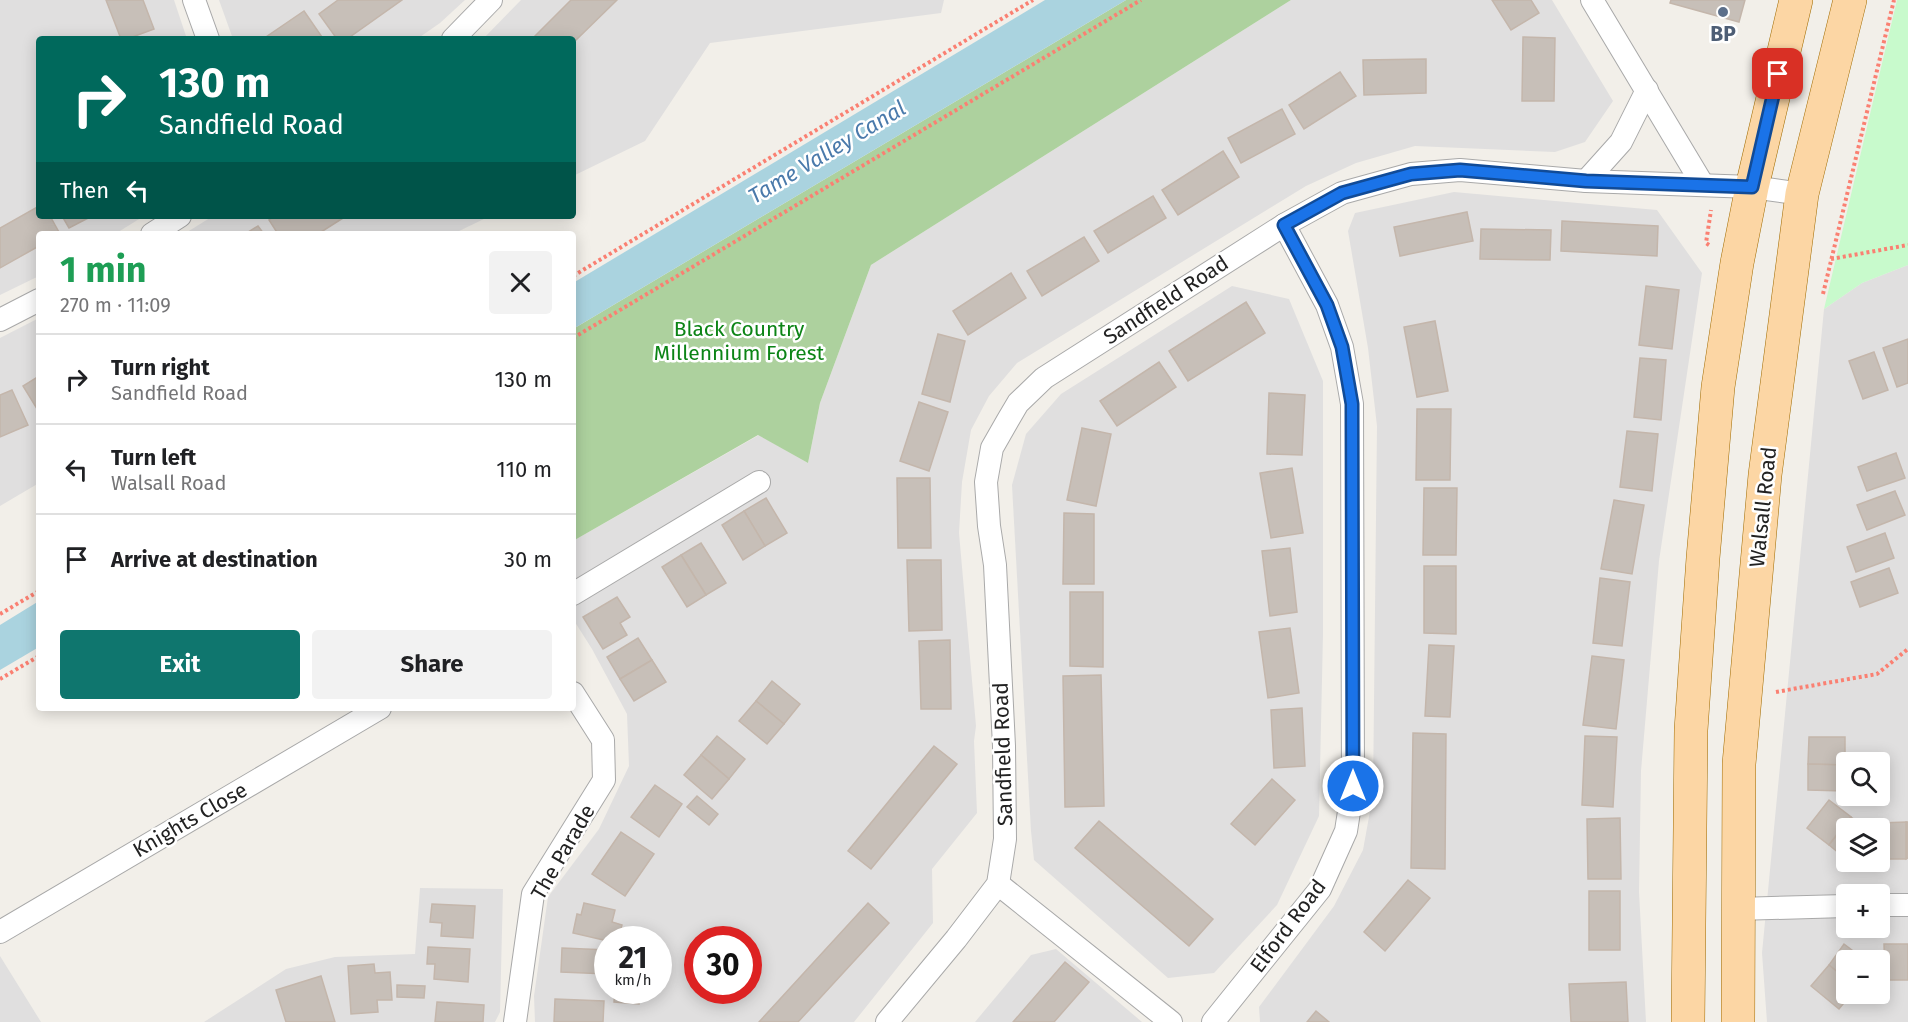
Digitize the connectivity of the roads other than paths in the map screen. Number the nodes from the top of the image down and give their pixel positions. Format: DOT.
graph roads {
  1 [pos="194,0"];
  2 [pos="491,0"];
  3 [pos="1592,0"];
  4 [pos="1796,0"];
  5 [pos="1850,0"];
  6 [pos="207,36"];
  7 [pos="456,36"];
  8 [pos="1647,90"];
  9 [pos="1586,181"];
  10 [pos="1703,184"];
  11 [pos="1752,187"];
  12 [pos="1802,194"];
  13 [pos="175,219"];
  14 [pos="1284,225"];
  15 [pos="157,231"];
  16 [pos="36,302"];
  17 [pos="0,320"];
  18 [pos="759,482"];
  19 [pos="576,592"];
  20 [pos="576,698"];
  21 [pos="375,711"];
  22 [pos="998,884"];
  23 [pos="1908,904"];
  24 [pos="1890,905"];
  25 [pos="1836,906"];
  26 [pos="1737,909"];
  27 [pos="0,932"];
  28 [pos="515,1022"];
  29 [pos="887,1022"];
  30 [pos="1171,1022"];
  31 [pos="1213,1022"];
  32 [pos="1688,1022"];
  33 [pos="1738,1022"];
  1 -- 6 [label="street"];
  2 -- 7 [label="street"];
  3 -- 8 [label="street"];
  4 -- 11 [label="main road"];
  5 -- 12 [label="main road, Walsall Road"];
  8 -- 9 [label="street"];
  8 -- 10 [label="street"];
  9 -- 10 [label="street, Sandfield Road"];
  9 -- 14 [label="street, Sandfield Road"];
  10 -- 11 [label="street, Sandfield Road"];
  11 -- 12 [label="street, Sandfield Road"];
  11 -- 32 [label="main road"];
  12 -- 26 [label="main road, Walsall Road"];
  13 -- 15 [label="street"];
  14 -- 22 [label="street, Sandfield Road"];
  14 -- 31 [label="street, Elford Road"];
  16 -- 17 [label="street"];
  18 -- 19 [label="street"];
  20 -- 28 [label="street, The Parade"];
  21 -- 27 [label="street, Knights Close"];
  22 -- 29 [label="street, Sandfield Road"];
  22 -- 30 [label="street"];
  23 -- 24 [label="street"];
  25 -- 26 [label="street"];
  26 -- 33 [label="main road, Walsall Road"];
}
